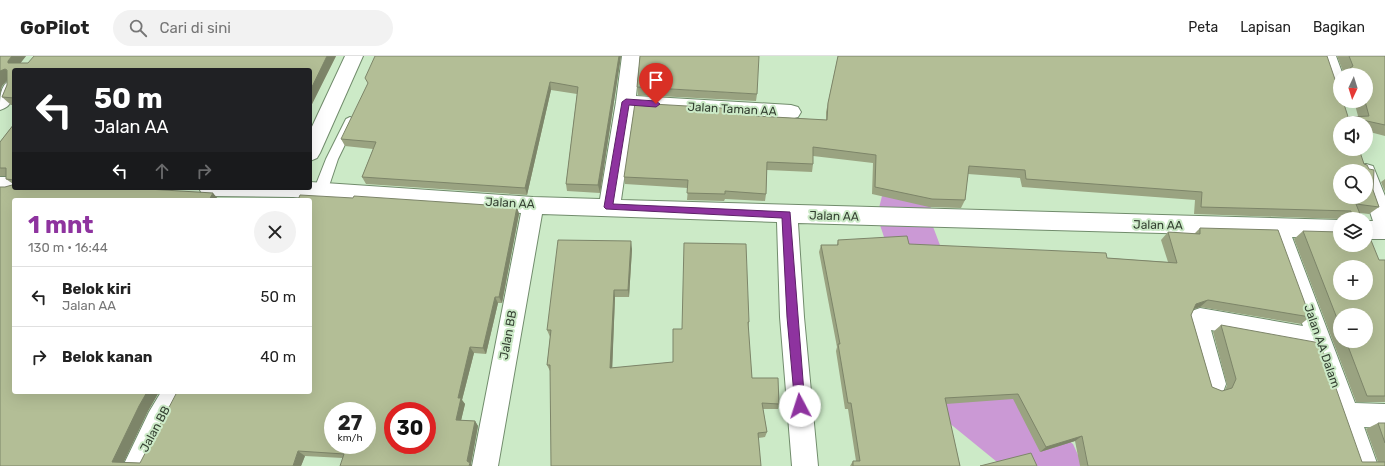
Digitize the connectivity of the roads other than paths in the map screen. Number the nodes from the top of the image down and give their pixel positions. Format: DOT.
graph roads {
  1 [pos="354,56"];
  2 [pos="631,56"];
  3 [pos="1327,56"];
  4 [pos="1333,74"];
  5 [pos="12,88"];
  6 [pos="626,102"];
  7 [pos="0,103"];
  8 [pos="355,111"];
  9 [pos="792,112"];
  10 [pos="312,149"];
  11 [pos="0,185"];
  12 [pos="12,185"];
  13 [pos="250,190"];
  14 [pos="1373,191"];
  15 [pos="292,192"];
  16 [pos="320,192"];
  17 [pos="533,204"];
  18 [pos="609,207"];
  19 [pos="786,214"];
  20 [pos="1385,225"];
  21 [pos="1278,227"];
  22 [pos="1333,229"];
  23 [pos="1373,230"];
  24 [pos="1385,230"];
  25 [pos="1320,340"];
  26 [pos="1214,384"];
  27 [pos="174,394"];
  28 [pos="1346,415"];
  29 [pos="1385,416"];
  30 [pos="136,466"];
  31 [pos="485,466"];
  32 [pos="805,466"];
  33 [pos="1365,466"];
  1 -- 10 [label="street"];
  2 -- 6 [label="street"];
  3 -- 4 [label="street"];
  5 -- 7 [label="street"];
  6 -- 9 [label="street, Jalan Taman AA"];
  6 -- 18 [label="street"];
  8 -- 16 [label="lane"];
  11 -- 12 [label="street"];
  13 -- 15 [label="street, Jalan AA"];
  14 -- 20 [label="street"];
  15 -- 16 [label="street, Jalan AA"];
  16 -- 17 [label="street, Jalan AA"];
  17 -- 18 [label="street, Jalan AA"];
  17 -- 31 [label="street, Jalan BB"];
  18 -- 19 [label="street, Jalan AA"];
  19 -- 21 [label="street, Jalan AA"];
  19 -- 32 [label="street"];
  21 -- 22 [label="street, Jalan AA"];
  21 -- 25 [label="street, Jalan AA Dalam"];
  23 -- 24 [label="street"];
  25 -- 26 [label="street"];
  25 -- 28 [label="street, Jalan AA Dalam"];
  27 -- 30 [label="street, Jalan BB"];
  28 -- 29 [label="street"];
  28 -- 33 [label="street, Jalan AA Dalam"];
}
